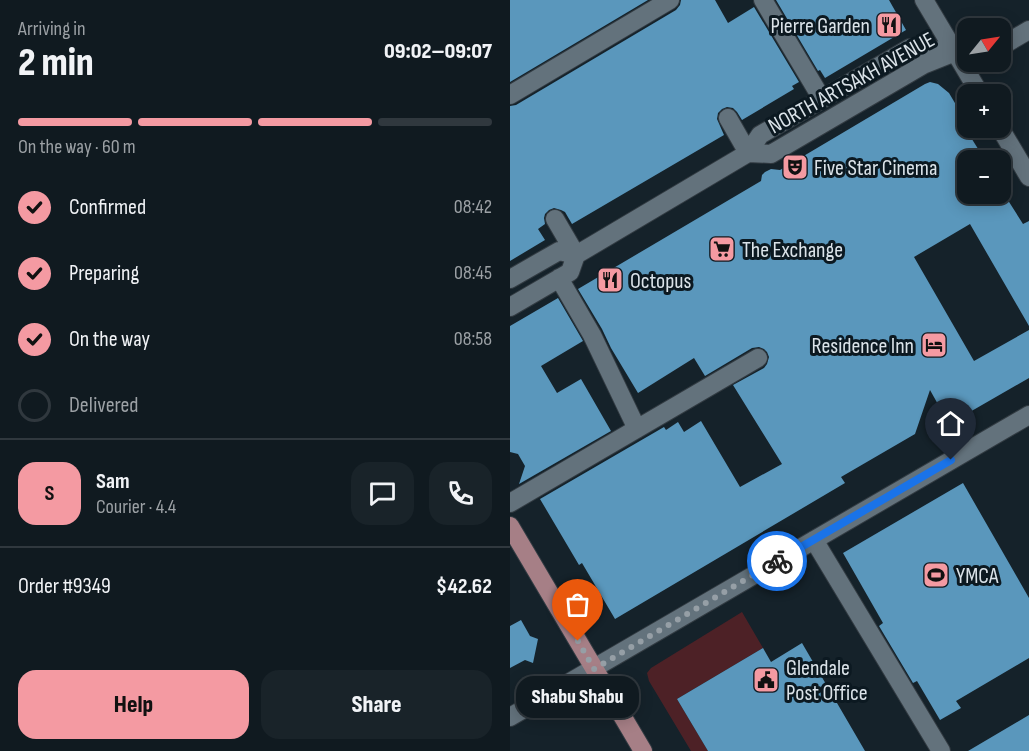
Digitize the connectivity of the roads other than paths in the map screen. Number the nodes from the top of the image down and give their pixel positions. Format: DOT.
graph roads {
  1 [pos="670,0"];
  2 [pos="763,0"];
  3 [pos="924,0"];
  4 [pos="1029,30"];
  5 [pos="1011,41"];
  6 [pos="957,46"];
  7 [pos="957,52"];
  8 [pos="816,89"];
  9 [pos="510,95"];
  10 [pos="728,118"];
  11 [pos="1006,138"];
  12 [pos="748,153"];
  13 [pos="1029,177"];
  14 [pos="555,219"];
  15 [pos="576,255"];
  16 [pos="559,278"];
  17 [pos="510,279"];
  18 [pos="510,307"];
  19 [pos="758,358"];
  20 [pos="1029,415"];
  21 [pos="638,429"];
  22 [pos="510,503"];
  23 [pos="510,526"];
  24 [pos="814,540"];
  25 [pos="594,669"];
  26 [pos="510,717"];
  27 [pos="643,751"];
  28 [pos="941,751"];
  1 -- 9 [label="street"];
  2 -- 8 [label="street"];
  3 -- 6 [label="street"];
  4 -- 5 [label="street"];
  7 -- 12 [label="street, NORTH ARTSAKH AVENUE"];
  10 -- 12 [label="street"];
  11 -- 13 [label="street"];
  12 -- 15 [label="street, NORTH ARTSAKH AVENUE"];
  14 -- 15 [label="street"];
  15 -- 16 [label="street, NORTH ARTSAKH AVENUE"];
  15 -- 17 [label="street, NORTH ARTSAKH AVENUE"];
  16 -- 18 [label="street, NORTH ARTSAKH AVENUE"];
  16 -- 21 [label="street"];
  19 -- 21 [label="street"];
  20 -- 24 [label="street"];
  21 -- 22 [label="street"];
  23 -- 25 [label="main road"];
  24 -- 25 [label="street"];
  24 -- 28 [label="street"];
  25 -- 26 [label="street"];
  25 -- 27 [label="main road"];
}
